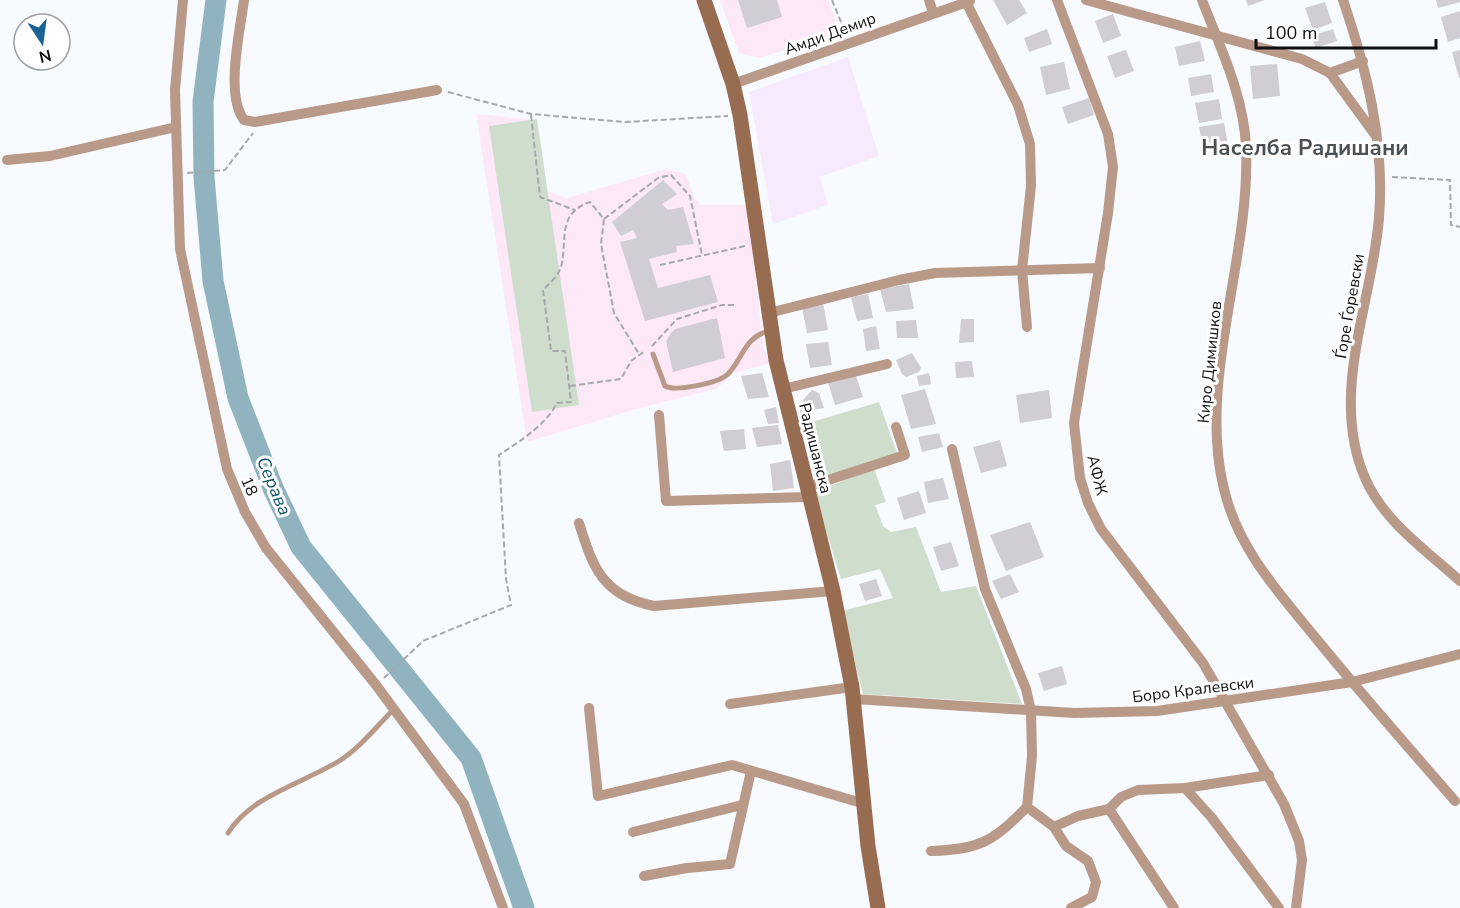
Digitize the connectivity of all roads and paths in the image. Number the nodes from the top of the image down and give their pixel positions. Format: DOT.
graph roads {
  1 [pos="183,0"];
  2 [pos="244,0"];
  3 [pos="704,0"];
  4 [pos="832,0"];
  5 [pos="929,0"];
  6 [pos="1057,0"];
  7 [pos="1086,0"];
  8 [pos="1202,0"];
  9 [pos="1343,0"];
  10 [pos="969,1"];
  11 [pos="933,13"];
  12 [pos="1214,33"];
  13 [pos="849,42"];
  14 [pos="1363,61"];
  15 [pos="1329,73"];
  16 [pos="733,84"];
  17 [pos="437,90"];
  18 [pos="531,114"];
  19 [pos="740,116"];
  20 [pos="255,122"];
  21 [pos="176,127"];
  22 [pos="1378,138"];
  23 [pos="8,160"];
  24 [pos="177,174"];
  25 [pos="1380,176"];
  26 [pos="575,210"];
  27 [pos="604,219"];
  28 [pos="1460,227"];
  29 [pos="760,243"];
  30 [pos="702,255"];
  31 [pos="660,265"];
  32 [pos="1100,268"];
  33 [pos="1022,270"];
  34 [pos="734,304"];
  35 [pos="769,313"];
  36 [pos="1027,327"];
  37 [pos="771,330"];
  38 [pos="639,354"];
  39 [pos="653,354"];
  40 [pos="888,364"];
  41 [pos="570,386"];
  42 [pos="783,389"];
  43 [pos="659,415"];
  44 [pos="896,428"];
  45 [pos="952,449"];
  46 [pos="808,492"];
  47 [pos="579,523"];
  48 [pos="1460,581"];
  49 [pos="833,591"];
  50 [pos="1460,654"];
  51 [pos="1352,682"];
  52 [pos="376,685"];
  53 [pos="853,693"];
  54 [pos="1227,701"];
  55 [pos="730,704"];
  56 [pos="589,708"];
  57 [pos="394,709"];
  58 [pos="1031,711"];
  59 [pos="751,771"];
  60 [pos="1269,776"];
  61 [pos="1185,788"];
  62 [pos="1455,801"];
  63 [pos="865,804"];
  64 [pos="742,806"];
  65 [pos="1028,807"];
  66 [pos="1109,809"];
  67 [pos="1054,827"];
  68 [pos="633,832"];
  69 [pos="228,833"];
  70 [pos="931,851"];
  71 [pos="644,876"];
  72 [pos="503,908"];
  73 [pos="878,908"];
  74 [pos="1071,908"];
  75 [pos="1174,908"];
  76 [pos="1279,908"];
  77 [pos="1296,908"];
  1 -- 21 [label="street, 18"];
  2 -- 20 [label="street"];
  3 -- 16 [label="street, Радишанска"];
  4 -- 13 [label="path"];
  5 -- 11 [label="street"];
  6 -- 32 [label="street, АФЖ"];
  7 -- 12 [label="street"];
  8 -- 12 [label="street, Киро Димишков"];
  9 -- 14 [label="street, Ѓоре Ѓоревски"];
  10 -- 11 [label="street, Амди Демир"];
  10 -- 33 [label="street"];
  11 -- 13 [label="street, Амди Демир"];
  12 -- 15 [label="street"];
  12 -- 51 [label="street, Киро Димишков"];
  13 -- 16 [label="street, Амди Демир"];
  14 -- 15 [label="street"];
  14 -- 22 [label="street, Ѓоре Ѓоревски"];
  15 -- 22 [label="street"];
  16 -- 19 [label="street, Радишанска"];
  17 -- 18 [label="path"];
  17 -- 20 [label="street"];
  18 -- 19 [label="path"];
  18 -- 26 [label="path"];
  19 -- 29 [label="street, Радишанска"];
  20 -- 24 [label="path"];
  21 -- 23 [label="street"];
  21 -- 24 [label="street, 18"];
  22 -- 25 [label="street, Ѓоре Ѓоревски"];
  24 -- 52 [label="street, 18"];
  25 -- 28 [label="path"];
  25 -- 48 [label="street, Ѓоре Ѓоревски"];
  26 -- 27 [label="path"];
  26 -- 41 [label="path"];
  27 -- 30 [label="path"];
  27 -- 38 [label="path"];
  29 -- 30 [label="path"];
  29 -- 35 [label="street, Радишанска"];
  30 -- 31 [label="path"];
  32 -- 33 [label="street"];
  32 -- 54 [label="street, АФЖ"];
  33 -- 35 [label="street"];
  33 -- 36 [label="street"];
  34 -- 38 [label="path"];
  35 -- 37 [label="street, Радишанска"];
  37 -- 39 [label="lane"];
  37 -- 42 [label="street, Радишанска"];
  38 -- 41 [label="path"];
  40 -- 42 [label="street"];
  41 -- 52 [label="path"];
  42 -- 46 [label="street, Радишанска"];
  43 -- 46 [label="street"];
  44 -- 46 [label="street"];
  45 -- 58 [label="street"];
  46 -- 49 [label="street, Радишанска"];
  47 -- 49 [label="street"];
  49 -- 53 [label="street, Радишанска"];
  50 -- 51 [label="street, Боро Кралевски"];
  51 -- 54 [label="street, Боро Кралевски"];
  51 -- 62 [label="street, Киро Димишков"];
  52 -- 57 [label="street, 18"];
  53 -- 55 [label="street, Боро Кралевски"];
  53 -- 58 [label="street, Боро Кралевски"];
  53 -- 63 [label="street, Радишанска"];
  54 -- 58 [label="street, Боро Кралевски"];
  54 -- 60 [label="street, АФЖ"];
  56 -- 59 [label="street"];
  57 -- 69 [label="lane"];
  57 -- 72 [label="street, 18"];
  58 -- 65 [label="street"];
  59 -- 63 [label="street"];
  59 -- 64 [label="street"];
  60 -- 61 [label="street"];
  60 -- 77 [label="street, АФЖ"];
  61 -- 66 [label="street"];
  61 -- 76 [label="street"];
  63 -- 73 [label="street, Радишанска"];
  64 -- 68 [label="street"];
  64 -- 71 [label="street"];
  65 -- 67 [label="street"];
  65 -- 70 [label="street"];
  66 -- 67 [label="street"];
  66 -- 75 [label="street"];
  67 -- 74 [label="street"];
}
